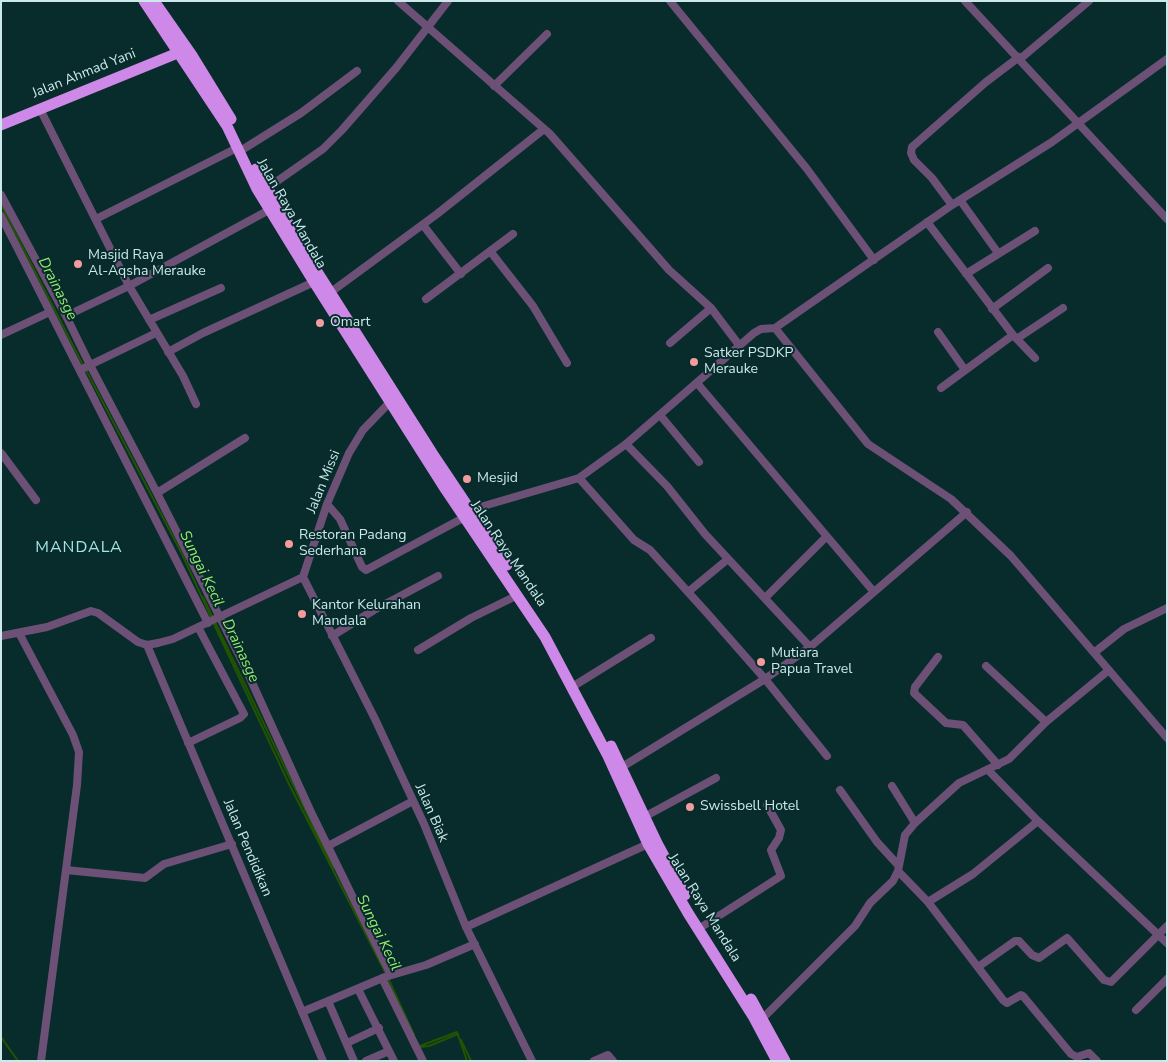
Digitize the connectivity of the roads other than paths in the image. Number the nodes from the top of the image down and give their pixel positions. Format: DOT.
graph roads {
  1 [pos="144,1"];
  2 [pos="154,1"];
  3 [pos="398,1"];
  4 [pos="448,1"];
  5 [pos="670,1"];
  6 [pos="965,1"];
  7 [pos="1089,1"];
  8 [pos="429,27"];
  9 [pos="547,34"];
  10 [pos="183,51"];
  11 [pos="1022,56"];
  12 [pos="1167,59"];
  13 [pos="357,71"];
  14 [pos="494,86"];
  15 [pos="40,109"];
  16 [pos="1076,124"];
  17 [pos="1,125"];
  18 [pos="544,128"];
  19 [pos="241,148"];
  20 [pos="266,189"];
  21 [pos="1,195"];
  22 [pos="960,200"];
  23 [pos="952,204"];
  24 [pos="269,210"];
  25 [pos="1,216"];
  26 [pos="96,219"];
  27 [pos="1167,219"];
  28 [pos="927,222"];
  29 [pos="423,225"];
  30 [pos="1035,231"];
  31 [pos="513,234"];
  32 [pos="490,251"];
  33 [pos="998,253"];
  34 [pos="874,260"];
  35 [pos="310,268"];
  36 [pos="1048,268"];
  37 [pos="461,274"];
  38 [pos="966,274"];
  39 [pos="314,282"];
  40 [pos="129,286"];
  41 [pos="221,288"];
  42 [pos="331,292"];
  43 [pos="426,299"];
  44 [pos="710,308"];
  45 [pos="1063,308"];
  46 [pos="992,309"];
  47 [pos="50,312"];
  48 [pos="66,316"];
  49 [pos="149,320"];
  50 [pos="775,328"];
  51 [pos="938,332"];
  52 [pos="156,333"];
  53 [pos="1,335"];
  54 [pos="1015,337"];
  55 [pos="670,343"];
  56 [pos="739,345"];
  57 [pos="168,352"];
  58 [pos="1035,358"];
  59 [pos="568,363"];
  60 [pos="85,367"];
  61 [pos="965,370"];
  62 [pos="697,383"];
  63 [pos="941,388"];
  64 [pos="390,402"];
  65 [pos="196,404"];
  66 [pos="660,415"];
  67 [pos="245,438"];
  68 [pos="626,444"];
  69 [pos="1,453"];
  70 [pos="699,462"];
  71 [pos="579,478"];
  72 [pos="157,493"];
  73 [pos="36,500"];
  74 [pos="327,504"];
  75 [pos="967,512"];
  76 [pos="468,514"];
  77 [pos="826,537"];
  78 [pos="728,558"];
  79 [pos="438,576"];
  80 [pos="303,577"];
  81 [pos="688,592"];
  82 [pos="874,592"];
  83 [pos="518,595"];
  84 [pos="766,597"];
  85 [pos="1167,608"];
  86 [pos="214,620"];
  87 [pos="198,627"];
  88 [pos="19,633"];
  89 [pos="1,636"];
  90 [pos="332,636"];
  91 [pos="651,638"];
  92 [pos="147,645"];
  93 [pos="810,647"];
  94 [pos="418,650"];
  95 [pos="1095,652"];
  96 [pos="938,657"];
  97 [pos="986,666"];
  98 [pos="1109,670"];
  99 [pos="765,679"];
  100 [pos="575,685"];
  101 [pos="1046,722"];
  102 [pos="1167,738"];
  103 [pos="188,743"];
  104 [pos="827,756"];
  105 [pos="998,765"];
  106 [pos="622,767"];
  107 [pos="988,770"];
  108 [pos="716,778"];
  109 [pos="892,786"];
  110 [pos="840,790"];
  111 [pos="413,801"];
  112 [pos="767,806"];
  113 [pos="644,817"];
  114 [pos="1038,821"];
  115 [pos="915,823"];
  116 [pos="232,844"];
  117 [pos="648,844"];
  118 [pos="328,846"];
  119 [pos="898,868"];
  120 [pos="66,870"];
  121 [pos="928,902"];
  122 [pos="704,926"];
  123 [pos="1167,926"];
  124 [pos="466,927"];
  125 [pos="1158,934"];
  126 [pos="1167,943"];
  127 [pos="475,944"];
  128 [pos="719,955"];
  129 [pos="978,967"];
  130 [pos="386,977"];
  131 [pos="1167,979"];
  132 [pos="358,989"];
  133 [pos="328,1001"];
  134 [pos="1136,1010"];
  135 [pos="302,1012"];
  136 [pos="763,1018"];
  137 [pos="379,1028"];
  138 [pos="347,1043"];
  139 [pos="389,1051"];
  140 [pos="42,1061"];
  141 [pos="323,1061"];
  142 [pos="354,1061"];
  143 [pos="366,1061"];
  144 [pos="394,1061"];
  145 [pos="423,1061"];
  146 [pos="532,1061"];
  147 [pos="594,1061"];
  148 [pos="613,1061"];
  149 [pos="777,1061"];
  150 [pos="785,1061"];
  151 [pos="1097,1061"];
  1 -- 10 [label="highway, Jalan Raya Mandala"];
  2 -- 10 [label="highway, Jalan Raya Mandala"];
  3 -- 8 [label="street"];
  4 -- 8 [label="street"];
  5 -- 34 [label="street"];
  6 -- 11 [label="street"];
  7 -- 11 [label="street"];
  8 -- 14 [label="street"];
  8 -- 20 [label="street"];
  9 -- 14 [label="street"];
  10 -- 15 [label="highway, Jalan Ahmad Yani"];
  10 -- 19 [label="highway, Jalan Raya Mandala"];
  11 -- 16 [label="street"];
  11 -- 23 [label="street"];
  12 -- 16 [label="street"];
  13 -- 19 [label="street"];
  14 -- 18 [label="street"];
  15 -- 17 [label="highway, Jalan Ahmad Yani"];
  15 -- 26 [label="street"];
  16 -- 22 [label="street"];
  16 -- 27 [label="street"];
  18 -- 29 [label="street"];
  18 -- 44 [label="street"];
  19 -- 20 [label="highway, Jalan Raya Mandala"];
  19 -- 24 [label="highway, Jalan Raya Mandala"];
  19 -- 26 [label="street"];
  20 -- 35 [label="highway, Jalan Raya Mandala"];
  21 -- 48 [label="street"];
  22 -- 23 [label="street"];
  22 -- 33 [label="street"];
  23 -- 28 [label="street"];
  24 -- 35 [label="highway, Jalan Raya Mandala"];
  24 -- 40 [label="street"];
  25 -- 47 [label="street"];
  26 -- 40 [label="street"];
  28 -- 34 [label="street"];
  28 -- 38 [label="street"];
  29 -- 37 [label="street"];
  29 -- 42 [label="street"];
  30 -- 33 [label="street"];
  31 -- 32 [label="street"];
  32 -- 37 [label="street"];
  32 -- 59 [label="street"];
  33 -- 38 [label="street"];
  34 -- 50 [label="street"];
  35 -- 39 [label="highway, Jalan Raya Mandala"];
  35 -- 42 [label="highway, Jalan Raya Mandala"];
  36 -- 46 [label="street"];
  37 -- 43 [label="street"];
  38 -- 46 [label="street"];
  39 -- 57 [label="street"];
  39 -- 64 [label="highway, Jalan Raya Mandala"];
  40 -- 48 [label="street"];
  40 -- 49 [label="street"];
  41 -- 49 [label="street"];
  42 -- 76 [label="highway, Jalan Raya Mandala"];
  44 -- 55 [label="street"];
  44 -- 56 [label="street"];
  45 -- 54 [label="street"];
  46 -- 54 [label="street"];
  47 -- 53 [label="street"];
  47 -- 60 [label="street"];
  48 -- 60 [label="street"];
  49 -- 52 [label="street"];
  50 -- 56 [label="street"];
  50 -- 75 [label="street"];
  51 -- 61 [label="street"];
  52 -- 57 [label="street"];
  52 -- 60 [label="street"];
  54 -- 58 [label="street"];
  54 -- 61 [label="street"];
  56 -- 62 [label="street"];
  57 -- 65 [label="street"];
  60 -- 72 [label="street"];
  60 -- 86 [label="street"];
  61 -- 63 [label="street"];
  62 -- 66 [label="street"];
  62 -- 77 [label="street"];
  64 -- 74 [label="street, Jalan Missi"];
  64 -- 76 [label="highway, Jalan Raya Mandala"];
  66 -- 68 [label="street"];
  66 -- 70 [label="street"];
  67 -- 72 [label="street"];
  68 -- 71 [label="street"];
  68 -- 78 [label="street"];
  69 -- 73 [label="street"];
  71 -- 76 [label="street"];
  71 -- 81 [label="street"];
  72 -- 86 [label="street"];
  74 -- 76 [label="street"];
  74 -- 80 [label="street, Jalan Missi"];
  75 -- 82 [label="street"];
  75 -- 95 [label="street"];
  76 -- 83 [label="highway, Jalan Raya Mandala"];
  76 -- 100 [label="highway, Jalan Raya Mandala"];
  77 -- 82 [label="street"];
  77 -- 84 [label="street"];
  78 -- 81 [label="street"];
  78 -- 84 [label="street"];
  79 -- 90 [label="street"];
  80 -- 86 [label="street"];
  80 -- 90 [label="street, Jalan Biak"];
  81 -- 99 [label="street"];
  82 -- 93 [label="street"];
  83 -- 94 [label="street"];
  83 -- 100 [label="highway, Jalan Raya Mandala"];
  84 -- 93 [label="street"];
  85 -- 95 [label="street"];
  86 -- 87 [label="street"];
  86 -- 118 [label="street"];
  87 -- 92 [label="street"];
  87 -- 103 [label="street"];
  88 -- 89 [label="street"];
  88 -- 92 [label="street"];
  88 -- 120 [label="street"];
  90 -- 111 [label="street, Jalan Biak"];
  91 -- 100 [label="street"];
  92 -- 103 [label="street, Jalan Pendidikan"];
  93 -- 99 [label="street"];
  95 -- 98 [label="street"];
  96 -- 105 [label="street"];
  97 -- 101 [label="street"];
  98 -- 101 [label="street"];
  98 -- 102 [label="street"];
  99 -- 104 [label="street"];
  99 -- 106 [label="street"];
  100 -- 106 [label="highway, Jalan Raya Mandala"];
  100 -- 117 [label="highway, Jalan Raya Mandala"];
  101 -- 105 [label="street"];
  103 -- 116 [label="street, Jalan Pendidikan"];
  105 -- 107 [label="street"];
  106 -- 113 [label="highway, Jalan Raya Mandala"];
  107 -- 114 [label="street"];
  107 -- 115 [label="street"];
  108 -- 113 [label="street"];
  109 -- 115 [label="street"];
  110 -- 119 [label="street"];
  111 -- 118 [label="street"];
  111 -- 124 [label="street, Jalan Biak"];
  112 -- 122 [label="street"];
  113 -- 122 [label="highway, Jalan Raya Mandala"];
  114 -- 121 [label="street"];
  114 -- 125 [label="street"];
  115 -- 119 [label="street"];
  116 -- 120 [label="street"];
  116 -- 135 [label="street, Jalan Pendidikan"];
  117 -- 124 [label="street"];
  117 -- 128 [label="highway, Jalan Raya Mandala"];
  118 -- 130 [label="street"];
  119 -- 121 [label="street"];
  119 -- 136 [label="street"];
  120 -- 140 [label="street"];
  121 -- 129 [label="street"];
  122 -- 128 [label="highway, Jalan Raya Mandala"];
  123 -- 125 [label="street"];
  124 -- 127 [label="street, Jalan Biak"];
  125 -- 126 [label="street"];
  125 -- 129 [label="street"];
  127 -- 130 [label="street"];
  127 -- 146 [label="street, Jalan Biak"];
  128 -- 136 [label="highway, Jalan Raya Mandala"];
  128 -- 149 [label="highway, Jalan Raya Mandala"];
  129 -- 151 [label="street"];
  130 -- 132 [label="street"];
  130 -- 145 [label="street"];
  131 -- 134 [label="street"];
  132 -- 133 [label="street"];
  132 -- 137 [label="street"];
  133 -- 135 [label="street"];
  133 -- 138 [label="street"];
  135 -- 141 [label="street, Jalan Pendidikan"];
  136 -- 150 [label="highway, Jalan Raya Mandala"];
  137 -- 138 [label="street"];
  137 -- 139 [label="street"];
  138 -- 142 [label="street"];
  139 -- 143 [label="street"];
  139 -- 144 [label="street"];
  147 -- 148 [label="street"];
}
